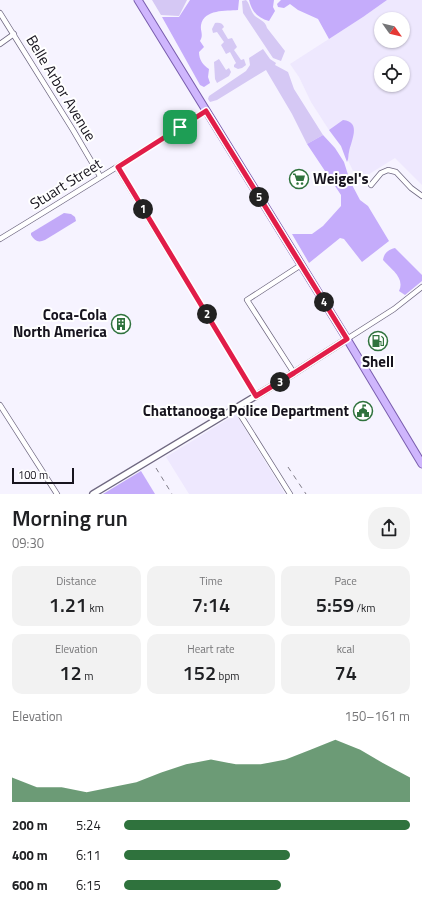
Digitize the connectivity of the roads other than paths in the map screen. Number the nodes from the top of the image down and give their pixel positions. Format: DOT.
graph roads {
  1 [pos="138,0"];
  2 [pos="0,13"];
  3 [pos="14,34"];
  4 [pos="0,44"];
  5 [pos="206,111"];
  6 [pos="118,167"];
  7 [pos="100,176"];
  8 [pos="372,185"];
  9 [pos="422,196"];
  10 [pos="0,239"];
  11 [pos="301,265"];
  12 [pos="422,287"];
  13 [pos="347,339"];
  14 [pos="294,373"];
  15 [pos="256,396"];
  16 [pos="0,405"];
  17 [pos="236,408"];
  18 [pos="422,464"];
  19 [pos="56,494"];
  20 [pos="93,494"];
  21 [pos="290,494"];
  1 -- 5 [label="main road"];
  2 -- 3 [label="street, Belle Arbor Avenue"];
  3 -- 4 [label="street"];
  3 -- 7 [label="street, Belle Arbor Avenue"];
  5 -- 6 [label="street, Stuart Street"];
  5 -- 11 [label="main road"];
  6 -- 7 [label="street, Stuart Street"];
  6 -- 15 [label="street"];
  7 -- 10 [label="street, Stuart Street"];
  8 -- 9 [label="street"];
  11 -- 13 [label="main road"];
  11 -- 14 [label="street"];
  12 -- 13 [label="street"];
  13 -- 14 [label="street"];
  13 -- 18 [label="main road"];
  14 -- 15 [label="street"];
  15 -- 17 [label="street"];
  16 -- 19 [label="street"];
  17 -- 20 [label="street"];
  17 -- 21 [label="street"];
}
